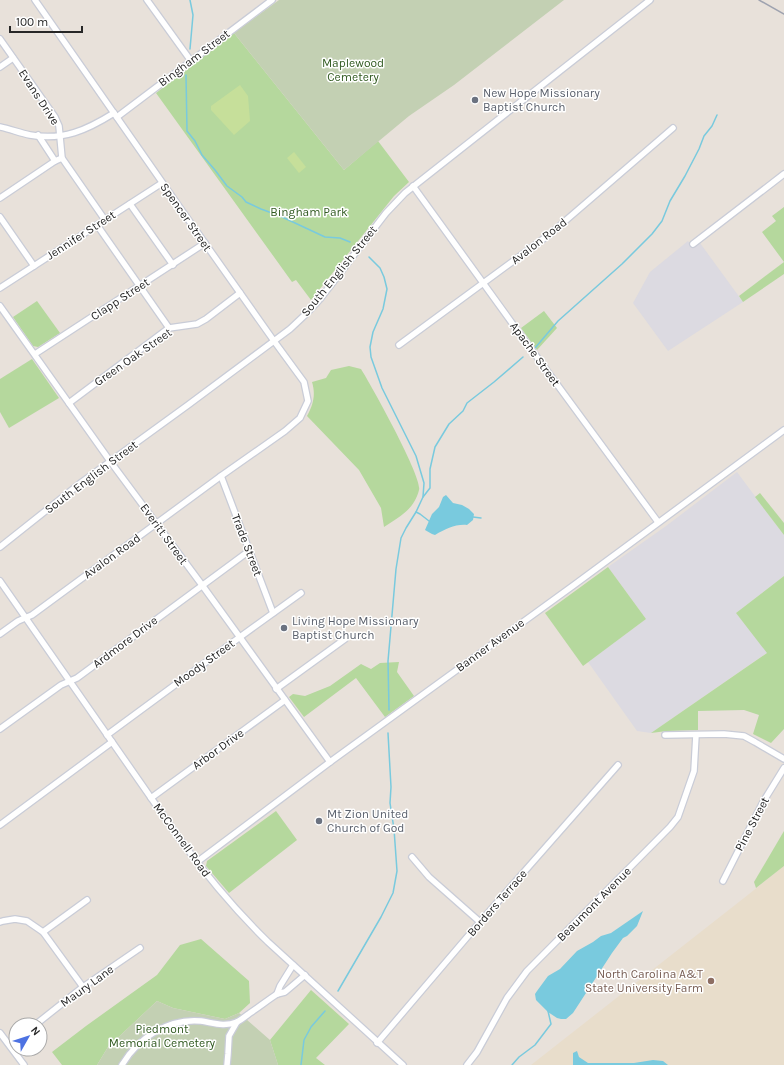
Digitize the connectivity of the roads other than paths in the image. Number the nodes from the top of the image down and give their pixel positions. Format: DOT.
graph roads {
  1 [pos="35,0"];
  2 [pos="147,0"];
  3 [pos="272,0"];
  4 [pos="650,0"];
  5 [pos="0,40"];
  6 [pos="13,58"];
  7 [pos="191,61"];
  8 [pos="0,67"];
  9 [pos="115,115"];
  10 [pos="0,127"];
  11 [pos="673,128"];
  12 [pos="38,135"];
  13 [pos="61,135"];
  14 [pos="62,158"];
  15 [pos="55,161"];
  16 [pos="784,174"];
  17 [pos="162,183"];
  18 [pos="413,186"];
  19 [pos="0,198"];
  20 [pos="130,204"];
  21 [pos="0,217"];
  22 [pos="105,220"];
  23 [pos="97,225"];
  24 [pos="205,243"];
  25 [pos="693,244"];
  26 [pos="173,265"];
  27 [pos="34,266"];
  28 [pos="484,283"];
  29 [pos="140,286"];
  30 [pos="0,288"];
  31 [pos="240,293"];
  32 [pos="0,306"];
  33 [pos="170,328"];
  34 [pos="274,341"];
  35 [pos="399,345"];
  36 [pos="35,354"];
  37 [pos="69,403"];
  38 [pos="784,430"];
  39 [pos="282,433"];
  40 [pos="110,461"];
  41 [pos="220,476"];
  42 [pos="658,522"];
  43 [pos="156,523"];
  44 [pos="0,547"];
  45 [pos="249,551"];
  46 [pos="0,581"];
  47 [pos="202,585"];
  48 [pos="302,593"];
  49 [pos="273,613"];
  50 [pos="25,618"];
  51 [pos="0,634"];
  52 [pos="240,637"];
  53 [pos="345,639"];
  54 [pos="70,681"];
  55 [pos="276,689"];
  56 [pos="285,700"];
  57 [pos="0,730"];
  58 [pos="107,735"];
  59 [pos="696,735"];
  60 [pos="665,736"];
  61 [pos="112,742"];
  62 [pos="784,759"];
  63 [pos="330,762"];
  64 [pos="618,765"];
  65 [pos="784,768"];
  66 [pos="151,798"];
  67 [pos="0,816"];
  68 [pos="2,824"];
  69 [pos="412,856"];
  70 [pos="197,862"];
  71 [pos="723,881"];
  72 [pos="87,900"];
  73 [pos="0,922"];
  74 [pos="480,922"];
  75 [pos="43,932"];
  76 [pos="140,948"];
  77 [pos="293,965"];
  78 [pos="305,976"];
  79 [pos="84,987"];
  80 [pos="277,994"];
  81 [pos="45,1017"];
  82 [pos="237,1022"];
  83 [pos="0,1033"];
  84 [pos="377,1042"];
  85 [pos="24,1065"];
  86 [pos="122,1065"];
  87 [pos="227,1065"];
  88 [pos="403,1065"];
  89 [pos="467,1065"];
  1 -- 9 [label="street, Spencer Street"];
  2 -- 7 [label="street"];
  3 -- 7 [label="street, Bingham Street"];
  4 -- 18 [label="street, South English Street"];
  5 -- 6 [label="street, Evans Drive"];
  6 -- 8 [label="street"];
  6 -- 13 [label="street, Evans Drive"];
  7 -- 9 [label="street, Bingham Street"];
  9 -- 13 [label="street, Bingham Street"];
  9 -- 17 [label="street, Spencer Street"];
  10 -- 12 [label="street, Bingham Street"];
  11 -- 28 [label="street, Avalon Road"];
  12 -- 13 [label="street, Bingham Street"];
  12 -- 15 [label="street, Evans Drive"];
  13 -- 14 [label="street, Evans Drive"];
  14 -- 15 [label="street"];
  14 -- 22 [label="street"];
  15 -- 19 [label="street"];
  16 -- 25 [label="street"];
  17 -- 20 [label="street, Jennifer Street"];
  17 -- 24 [label="street, Spencer Street"];
  18 -- 28 [label="street, Apache Street"];
  18 -- 34 [label="street, South English Street"];
  20 -- 22 [label="street, Jennifer Street"];
  20 -- 26 [label="street"];
  21 -- 27 [label="street"];
  22 -- 23 [label="street, Jennifer Street"];
  23 -- 27 [label="street, Jennifer Street"];
  23 -- 29 [label="street"];
  24 -- 26 [label="street, Clapp Street"];
  24 -- 31 [label="street, Spencer Street"];
  26 -- 29 [label="street, Clapp Street"];
  27 -- 30 [label="street, Jennifer Street"];
  28 -- 35 [label="street, Avalon Road"];
  28 -- 42 [label="street, Apache Street"];
  29 -- 33 [label="street"];
  29 -- 36 [label="street, Clapp Street"];
  31 -- 33 [label="street, Green Oak Street"];
  31 -- 34 [label="street, Spencer Street"];
  32 -- 36 [label="street, Everitt Street"];
  33 -- 37 [label="street, Green Oak Street"];
  34 -- 39 [label="street, Spencer Street"];
  34 -- 40 [label="street, South English Street"];
  36 -- 37 [label="street, Everitt Street"];
  37 -- 40 [label="street, Everitt Street"];
  38 -- 42 [label="street, Banner Avenue"];
  39 -- 41 [label="street, Avalon Road"];
  40 -- 43 [label="street, Everitt Street"];
  40 -- 44 [label="street, South English Street"];
  41 -- 43 [label="street, Avalon Road"];
  41 -- 45 [label="street, Trade Street"];
  42 -- 63 [label="street, Banner Avenue"];
  43 -- 47 [label="street, Everitt Street"];
  43 -- 50 [label="street, Avalon Road"];
  45 -- 47 [label="street, Ardmore Drive"];
  45 -- 49 [label="street, Trade Street"];
  46 -- 50 [label="street, McConnell Road"];
  47 -- 52 [label="street, Everitt Street"];
  47 -- 54 [label="street, Ardmore Drive"];
  48 -- 49 [label="street, Moody Street"];
  49 -- 52 [label="street, Moody Street"];
  50 -- 51 [label="street, Avalon Road"];
  50 -- 54 [label="street, McConnell Road"];
  52 -- 55 [label="street, Everitt Street"];
  52 -- 58 [label="street, Moody Street"];
  53 -- 55 [label="street"];
  54 -- 57 [label="street, Ardmore Drive"];
  54 -- 58 [label="street, McConnell Road"];
  55 -- 56 [label="street, Everitt Street"];
  56 -- 63 [label="street, Everitt Street"];
  56 -- 66 [label="street, Arbor Drive"];
  58 -- 61 [label="street, McConnell Road"];
  59 -- 60 [label="street"];
  59 -- 62 [label="street"];
  59 -- 89 [label="street, Beaumont Avenue"];
  61 -- 66 [label="street, McConnell Road"];
  61 -- 68 [label="street"];
  63 -- 70 [label="street, Banner Avenue"];
  64 -- 74 [label="street, Borders Terrace"];
  65 -- 71 [label="street, Pine Street"];
  66 -- 70 [label="street, McConnell Road"];
  67 -- 68 [label="street"];
  69 -- 74 [label="street"];
  70 -- 77 [label="street, McConnell Road"];
  72 -- 75 [label="street"];
  73 -- 75 [label="street"];
  74 -- 84 [label="street, Borders Terrace"];
  75 -- 79 [label="street"];
  76 -- 79 [label="street, Maury Lane"];
  77 -- 78 [label="street, McConnell Road"];
  77 -- 80 [label="street"];
  78 -- 80 [label="street"];
  78 -- 84 [label="street, McConnell Road"];
  79 -- 81 [label="street, Maury Lane"];
  80 -- 82 [label="street"];
  82 -- 86 [label="street"];
  82 -- 87 [label="street"];
  83 -- 85 [label="street"];
  84 -- 88 [label="street, McConnell Road"];
}
